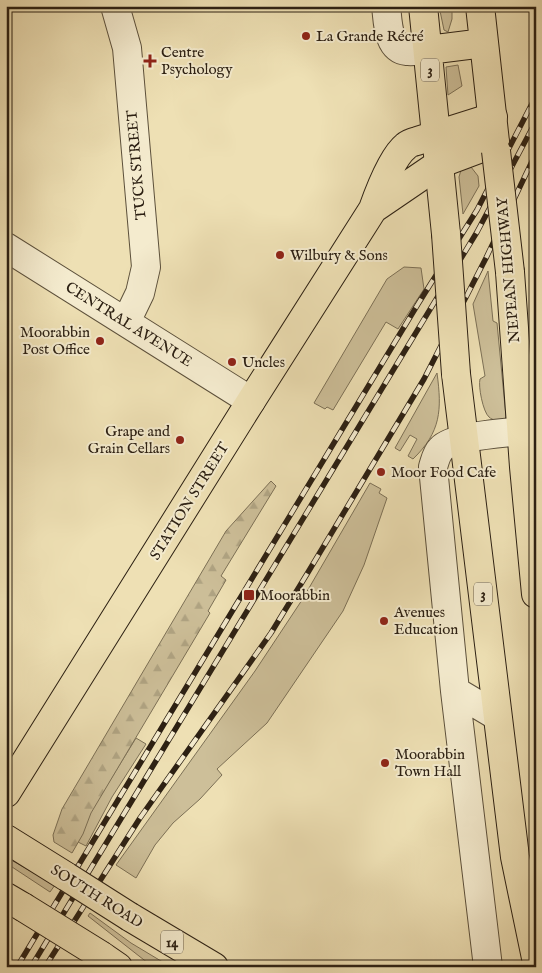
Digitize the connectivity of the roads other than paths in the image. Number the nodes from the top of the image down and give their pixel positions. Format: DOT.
graph roads {
  1 [pos="115,6"];
  2 [pos="386,6"];
  3 [pos="423,6"];
  4 [pos="480,6"];
  5 [pos="484,43"];
  6 [pos="428,50"];
  7 [pos="437,134"];
  8 [pos="495,137"];
  9 [pos="439,164"];
  10 [pos="373,209"];
  11 [pos="6,247"];
  12 [pos="126,322"];
  13 [pos="251,401"];
  14 [pos="528,431"];
  15 [pos="463,439"];
  16 [pos="531,504"];
  17 [pos="536,594"];
  18 [pos="455,691"];
  19 [pos="497,716"];
  20 [pos="6,793"];
  21 [pos="6,839"];
  22 [pos="15,902"];
  23 [pos="536,958"];
  24 [pos="110,962"];
  25 [pos="214,967"];
  26 [pos="488,967"];
  1 -- 12 [label="street, TUCK STREET"];
  2 -- 6 [label="street"];
  3 -- 6 [label="main road, 3"];
  4 -- 5 [label="main road, NEPEAN HIGHWAY"];
  5 -- 6 [label="main road"];
  5 -- 8 [label="main road, NEPEAN HIGHWAY"];
  6 -- 7 [label="main road, 3"];
  7 -- 8 [label="main road, STATION STREET"];
  7 -- 9 [label="main road, 3"];
  7 -- 10 [label="main road, STATION STREET"];
  8 -- 9 [label="main road, STATION STREET"];
  8 -- 14 [label="main road, NEPEAN HIGHWAY, bridge"];
  9 -- 10 [label="main road, STATION STREET"];
  9 -- 15 [label="main road, 3, bridge"];
  10 -- 13 [label="main road, STATION STREET"];
  11 -- 12 [label="street, CENTRAL AVENUE"];
  12 -- 13 [label="street, CENTRAL AVENUE"];
  13 -- 20 [label="main road, STATION STREET"];
  14 -- 15 [label="street"];
  14 -- 16 [label="main road, NEPEAN HIGHWAY"];
  15 -- 18 [label="street"];
  15 -- 19 [label="main road, 3"];
  16 -- 17 [label="main road, NEPEAN HIGHWAY"];
  18 -- 19 [label="street"];
  18 -- 26 [label="street"];
  19 -- 23 [label="main road, 3"];
  21 -- 25 [label="main road, SOUTH ROAD / 14, bridge"];
  22 -- 24 [label="main road, bridge"];
}
